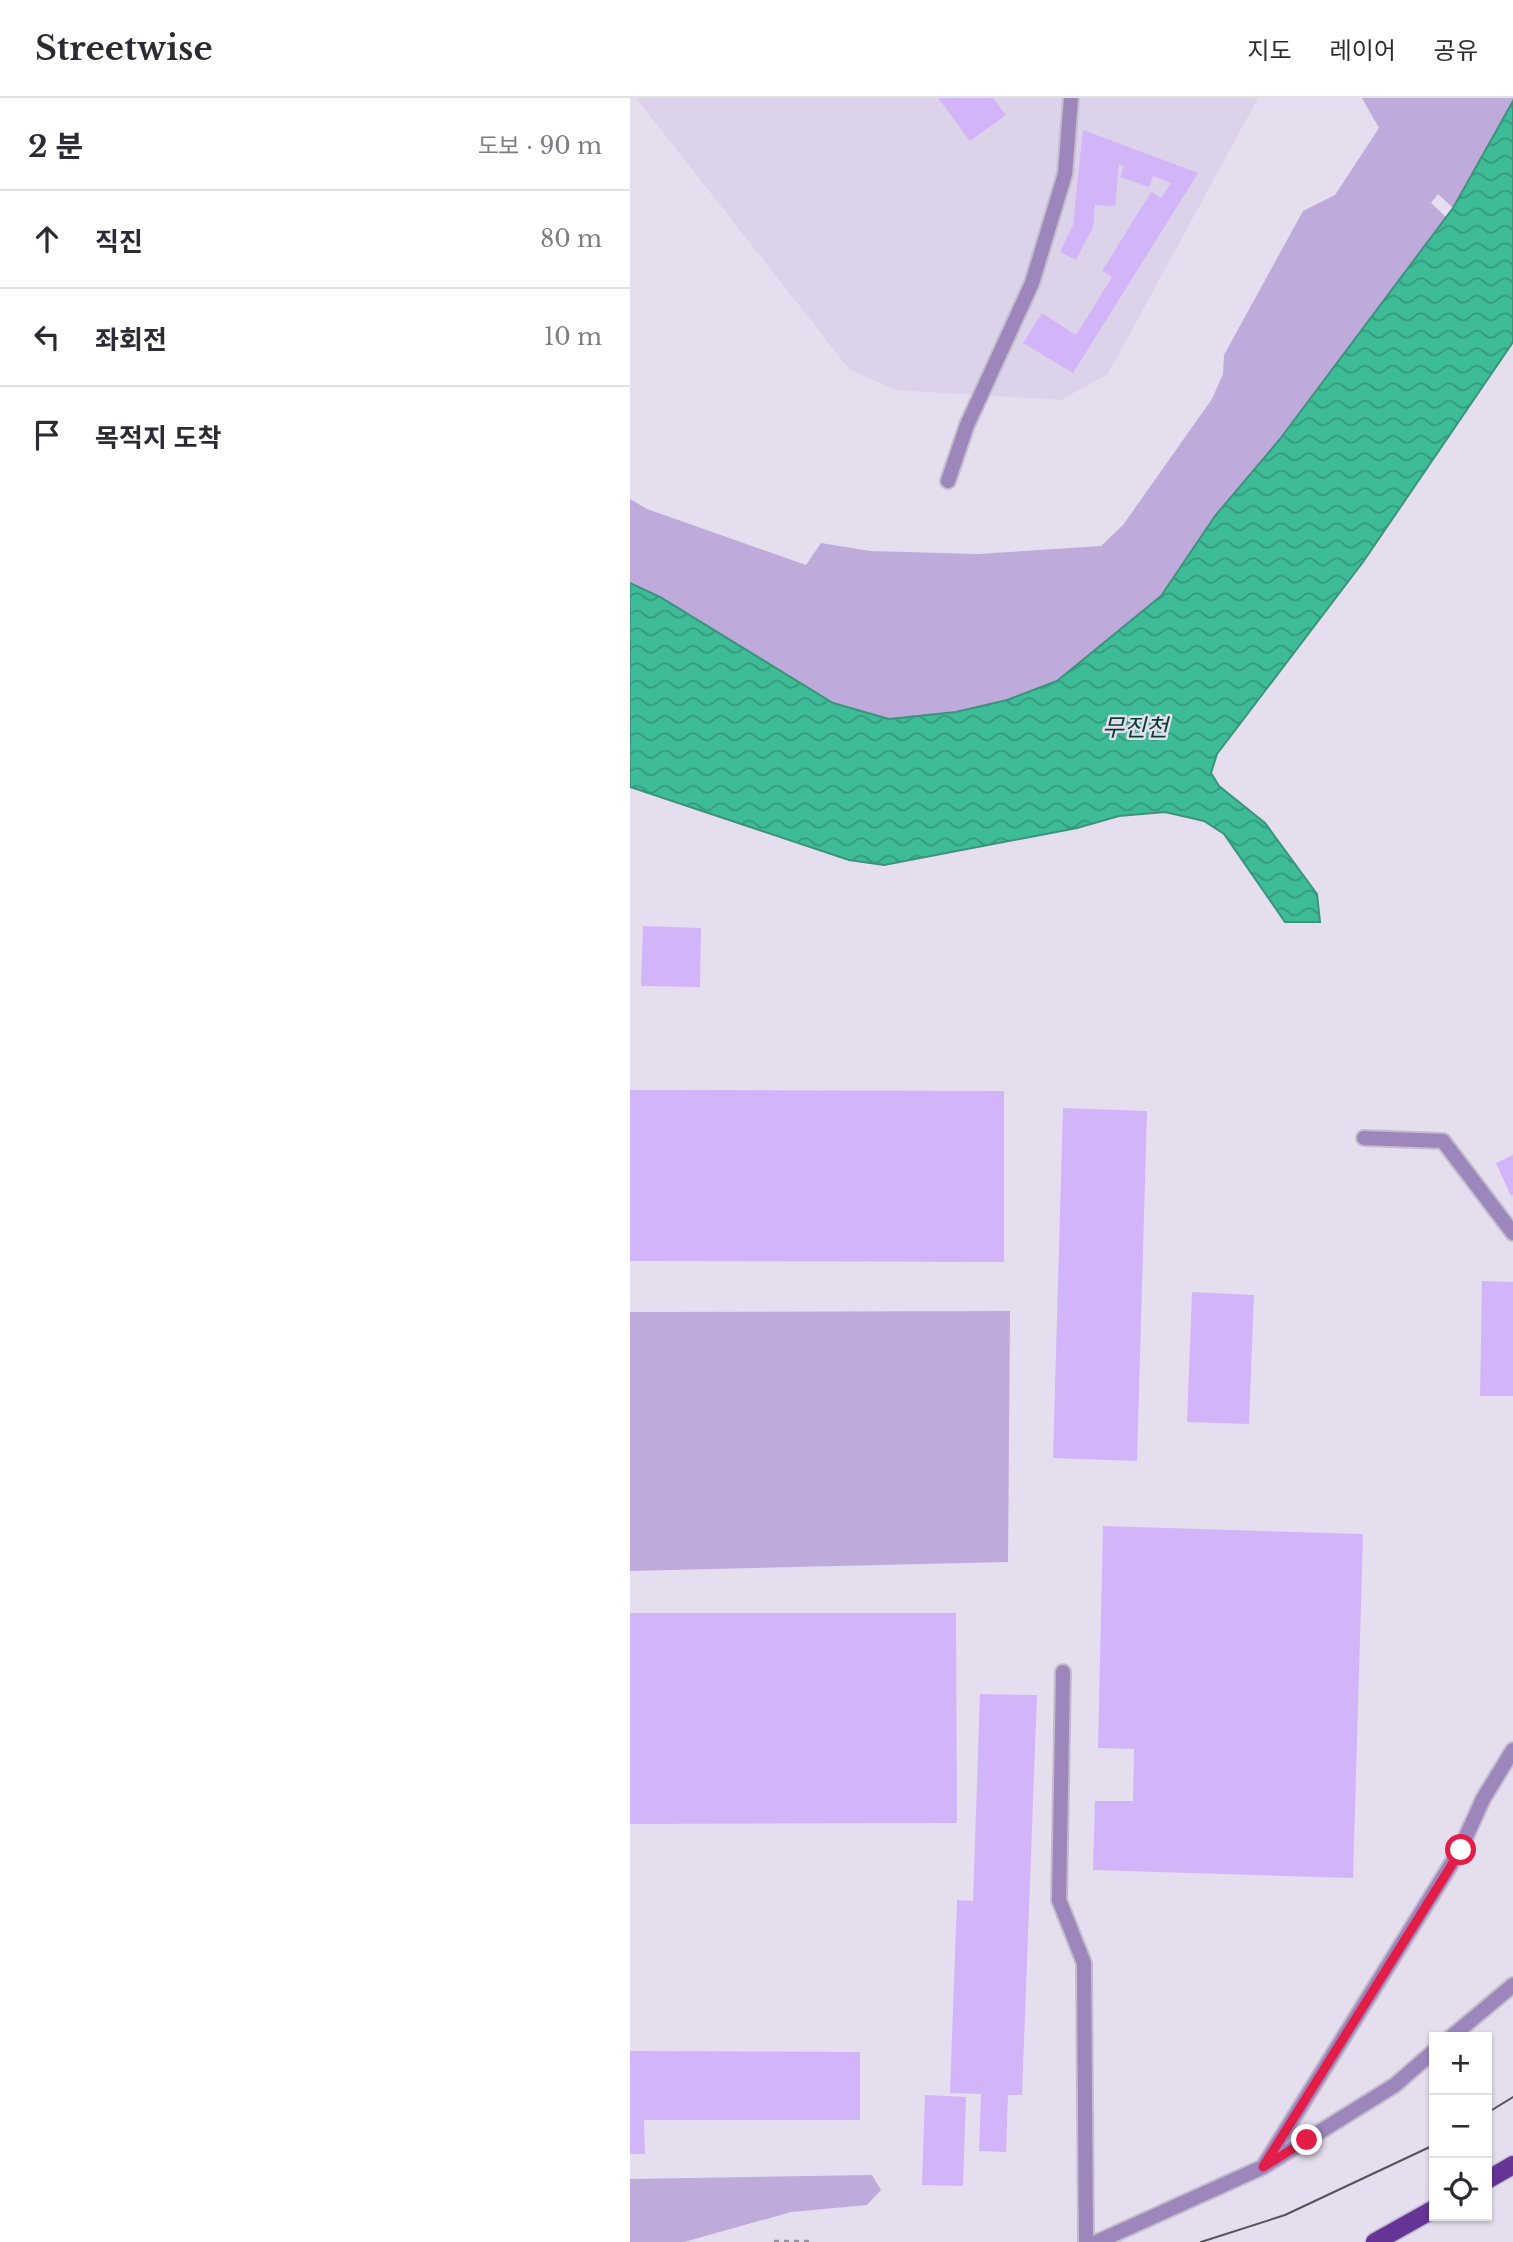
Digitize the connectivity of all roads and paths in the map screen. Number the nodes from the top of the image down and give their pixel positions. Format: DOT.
graph roads {
  1 [pos="1071,98"];
  2 [pos="948,481"];
  3 [pos="1364,1138"];
  4 [pos="1513,1233"];
  5 [pos="1063,1672"];
  6 [pos="1513,1750"];
  7 [pos="1513,1985"];
  8 [pos="1457,2032"];
  9 [pos="1429,2056"];
  10 [pos="1513,2165"];
  11 [pos="1263,2167"];
  12 [pos="1492,2177"];
  13 [pos="1429,2212"];
  14 [pos="774,2242"];
  15 [pos="812,2242"];
  16 [pos="1086,2242"];
  17 [pos="1097,2242"];
  18 [pos="1375,2242"];
  1 -- 2 [label="street"];
  3 -- 4 [label="street"];
  5 -- 16 [label="street"];
  6 -- 11 [label="street"];
  7 -- 8 [label="street"];
  9 -- 11 [label="street"];
  10 -- 12 [label="main road"];
  11 -- 17 [label="street"];
  13 -- 18 [label="main road"];
  14 -- 15 [label="path"];
}
